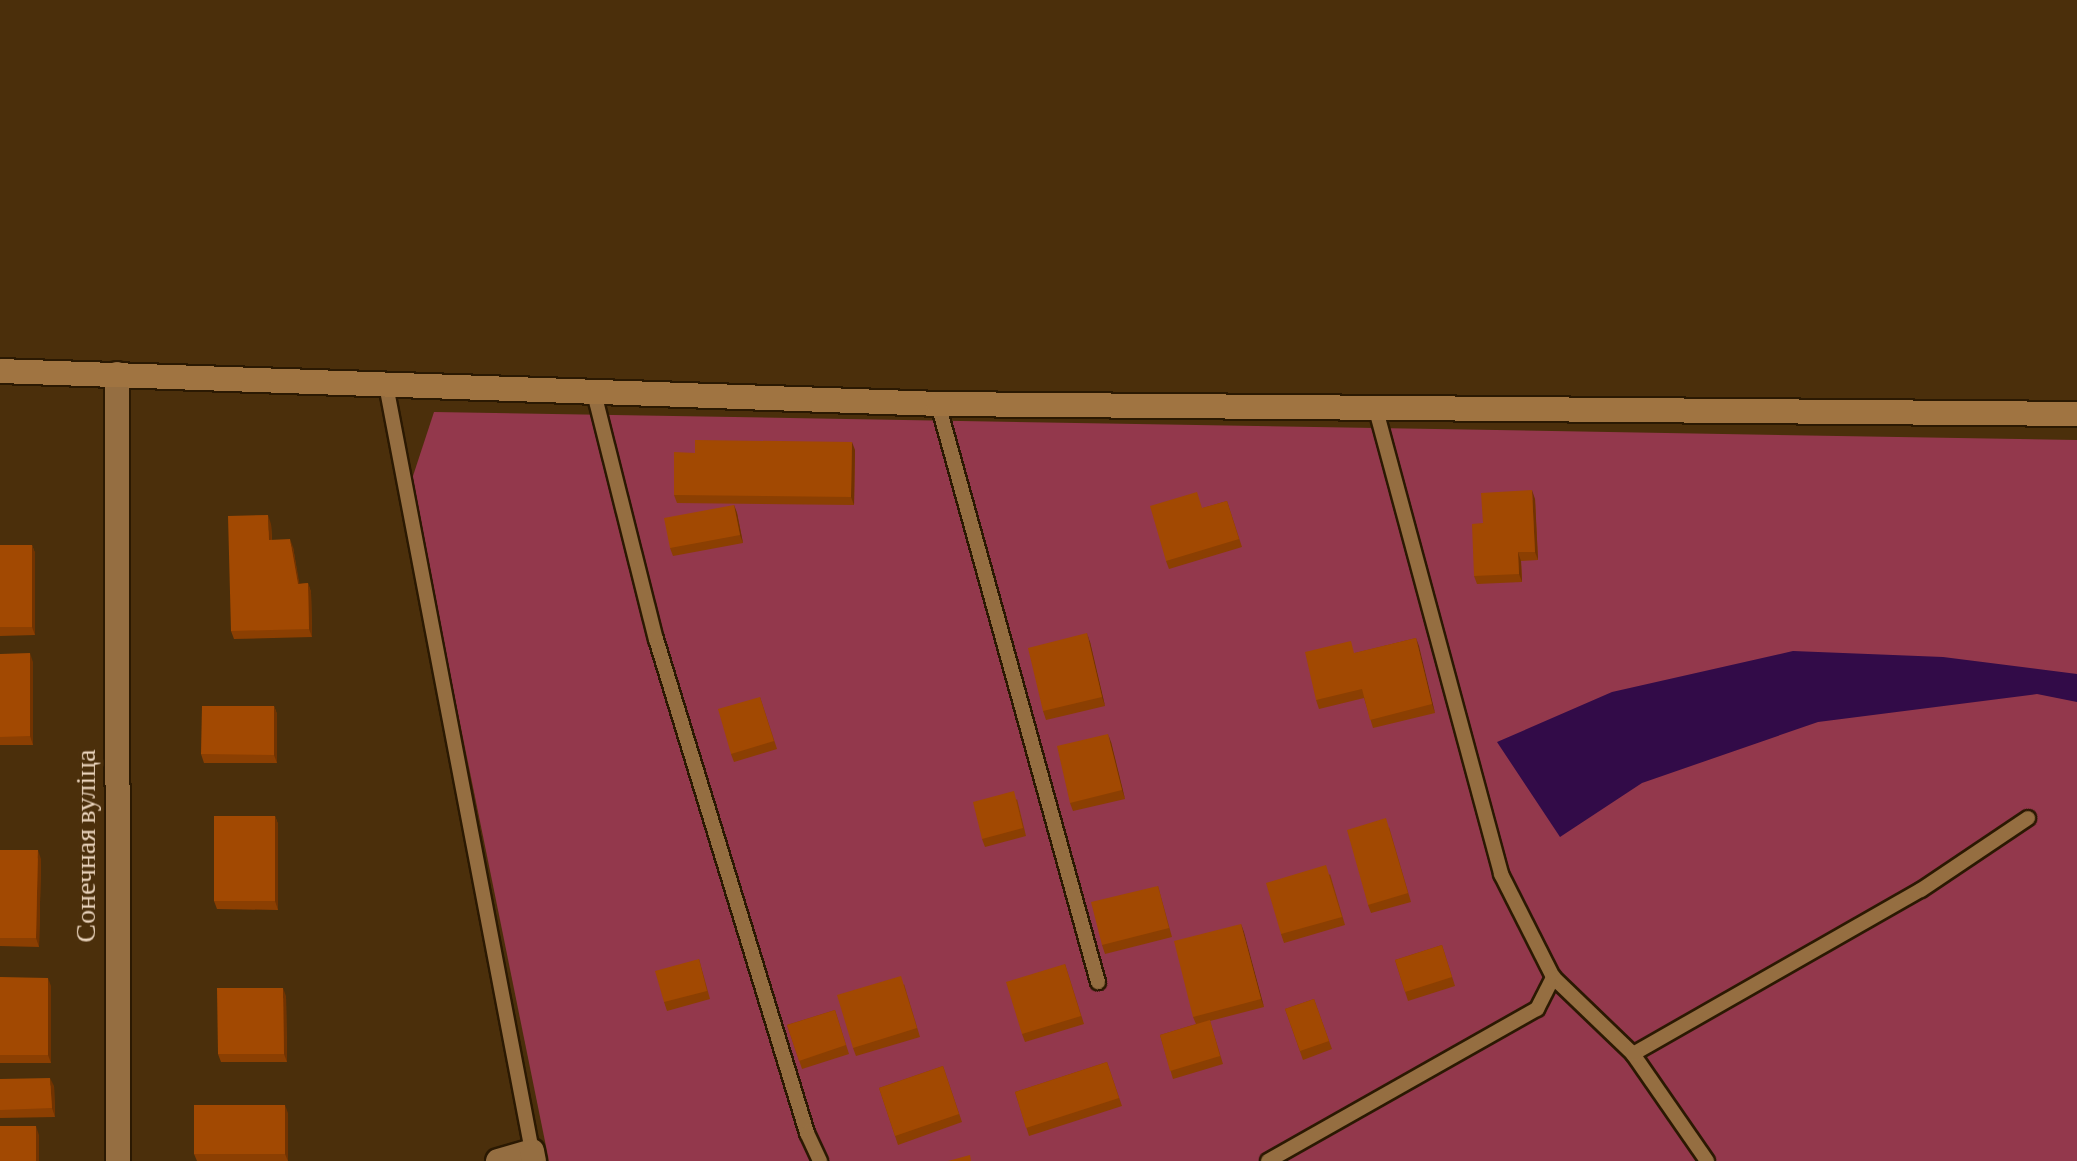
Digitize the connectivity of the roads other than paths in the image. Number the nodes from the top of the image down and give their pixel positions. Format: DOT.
graph roads {
  1 [pos="0,371"];
  2 [pos="117,374"];
  3 [pos="386,385"];
  4 [pos="593,388"];
  5 [pos="938,404"];
  6 [pos="1376,410"];
  7 [pos="2077,414"];
  8 [pos="2028,818"];
  9 [pos="1553,977"];
  10 [pos="1098,982"];
  11 [pos="1633,1054"];
  12 [pos="533,1156"];
  13 [pos="118,1161"];
  14 [pos="498,1161"];
  15 [pos="820,1161"];
  16 [pos="1268,1161"];
  17 [pos="1707,1161"];
  1 -- 2 [label="street"];
  2 -- 3 [label="street"];
  2 -- 13 [label="street, Сонечная вуліца"];
  3 -- 4 [label="street"];
  3 -- 12 [label="lane"];
  4 -- 5 [label="street"];
  4 -- 15 [label="lane"];
  5 -- 6 [label="street"];
  5 -- 10 [label="lane"];
  6 -- 7 [label="street"];
  6 -- 9 [label="lane"];
  8 -- 11 [label="lane"];
  9 -- 11 [label="lane"];
  9 -- 16 [label="lane"];
  11 -- 17 [label="lane"];
  12 -- 14 [label="street"];
}
